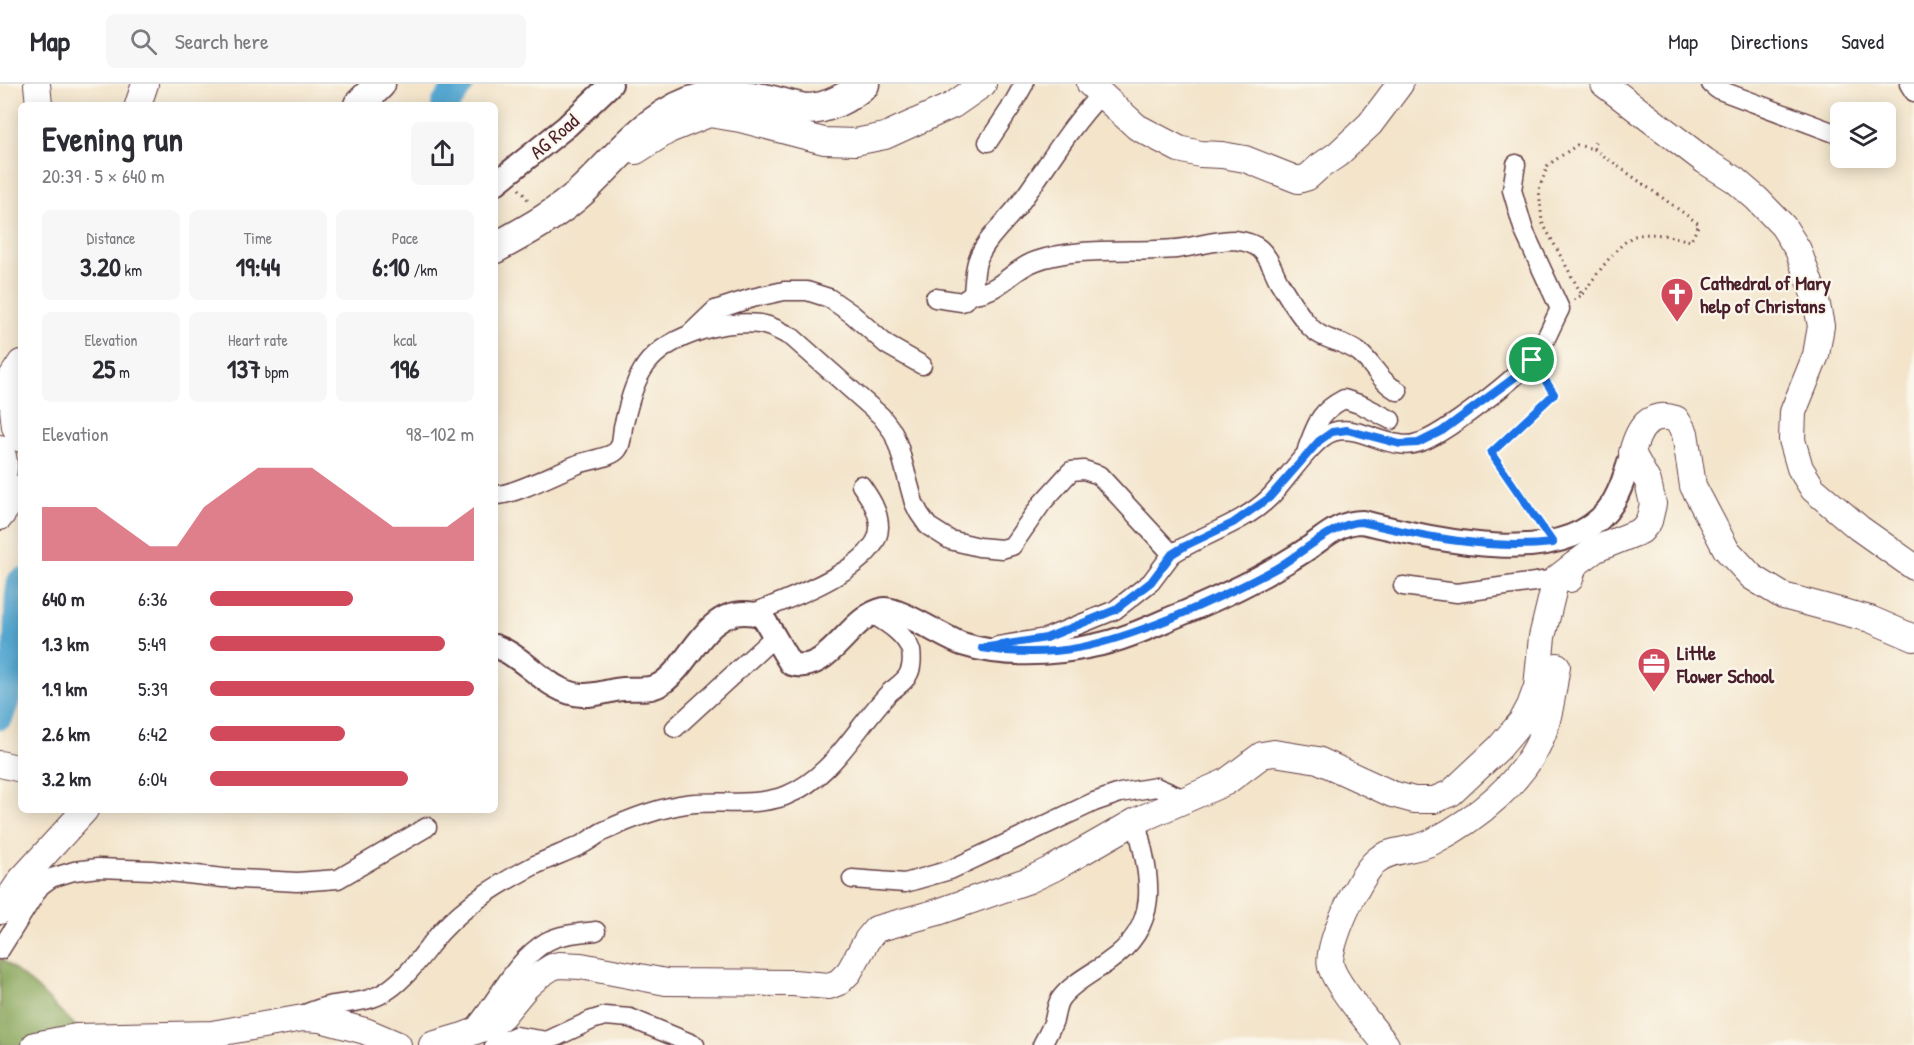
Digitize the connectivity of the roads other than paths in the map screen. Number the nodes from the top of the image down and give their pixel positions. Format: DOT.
graph roads {
  1 [pos="37,84"];
  2 [pos="145,84"];
  3 [pos="380,84"];
  4 [pos="611,84"];
  5 [pos="864,84"];
  6 [pos="983,84"];
  7 [pos="1024,84"];
  8 [pos="1400,84"];
  9 [pos="1604,84"];
  10 [pos="1710,84"];
  11 [pos="1909,84"];
  12 [pos="1095,89"];
  13 [pos="1914,92"];
  14 [pos="39,102"];
  15 [pos="139,102"];
  16 [pos="362,102"];
  17 [pos="1830,131"];
  18 [pos="988,142"];
  19 [pos="1516,164"];
  20 [pos="501,179"];
  21 [pos="549,217"];
  22 [pos="498,246"];
  23 [pos="973,294"];
  24 [pos="934,298"];
  25 [pos="689,335"];
  26 [pos="922,365"];
  27 [pos="18,368"];
  28 [pos="1398,391"];
  29 [pos="0,395"];
  30 [pos="18,401"];
  31 [pos="1391,420"];
  32 [pos="18,433"];
  33 [pos="0,448"];
  34 [pos="1632,453"];
  35 [pos="1303,459"];
  36 [pos="861,485"];
  37 [pos="0,486"];
  38 [pos="18,492"];
  39 [pos="498,495"];
  40 [pos="0,517"];
  41 [pos="1172,554"];
  42 [pos="1914,567"];
  43 [pos="1565,572"];
  44 [pos="1403,586"];
  45 [pos="753,613"];
  46 [pos="872,614"];
  47 [pos="773,638"];
  48 [pos="1914,638"];
  49 [pos="498,647"];
  50 [pos="982,648"];
  51 [pos="675,728"];
  52 [pos="1184,799"];
  53 [pos="83,813"];
  54 [pos="1136,821"];
  55 [pos="428,827"];
  56 [pos="852,879"];
  57 [pos="33,880"];
  58 [pos="0,910"];
  59 [pos="596,931"];
  60 [pos="0,950"];
  61 [pos="283,1022"];
  62 [pos="468,1034"];
  63 [pos="35,1045"];
  64 [pos="398,1045"];
  65 [pos="432,1045"];
  66 [pos="494,1045"];
  67 [pos="695,1045"];
  68 [pos="1042,1045"];
  69 [pos="1386,1045"];
  1 -- 14 [label="main road"];
  2 -- 15 [label="main road"];
  3 -- 16 [label="highway"];
  4 -- 20 [label="street, AG Road"];
  5 -- 21 [label="highway"];
  6 -- 21 [label="main road"];
  7 -- 18 [label="street"];
  8 -- 12 [label="main road"];
  9 -- 42 [label="main road"];
  10 -- 17 [label="street"];
  11 -- 13 [label="street"];
  12 -- 23 [label="street"];
  19 -- 35 [label="street"];
  21 -- 22 [label="highway"];
  23 -- 24 [label="street"];
  23 -- 28 [label="street"];
  25 -- 26 [label="street"];
  25 -- 39 [label="street"];
  25 -- 41 [label="street"];
  27 -- 29 [label="main road"];
  30 -- 32 [label="main road"];
  31 -- 35 [label="street"];
  33 -- 37 [label="main road"];
  34 -- 43 [label="main road"];
  34 -- 48 [label="main road"];
  34 -- 50 [label="street"];
  35 -- 41 [label="street"];
  36 -- 45 [label="street"];
  38 -- 40 [label="main road"];
  41 -- 50 [label="street"];
  43 -- 44 [label="street"];
  43 -- 52 [label="main road"];
  43 -- 69 [label="main road"];
  45 -- 47 [label="street"];
  45 -- 49 [label="street"];
  46 -- 47 [label="street"];
  46 -- 50 [label="street"];
  46 -- 61 [label="street"];
  47 -- 51 [label="street"];
  52 -- 54 [label="main road"];
  52 -- 56 [label="street"];
  53 -- 57 [label="main road"];
  54 -- 62 [label="main road"];
  54 -- 68 [label="street"];
  55 -- 57 [label="street"];
  57 -- 58 [label="main road"];
  57 -- 60 [label="street"];
  59 -- 62 [label="street"];
  61 -- 63 [label="main road"];
  61 -- 64 [label="main road"];
  62 -- 65 [label="main road"];
  66 -- 67 [label="street"];
}
